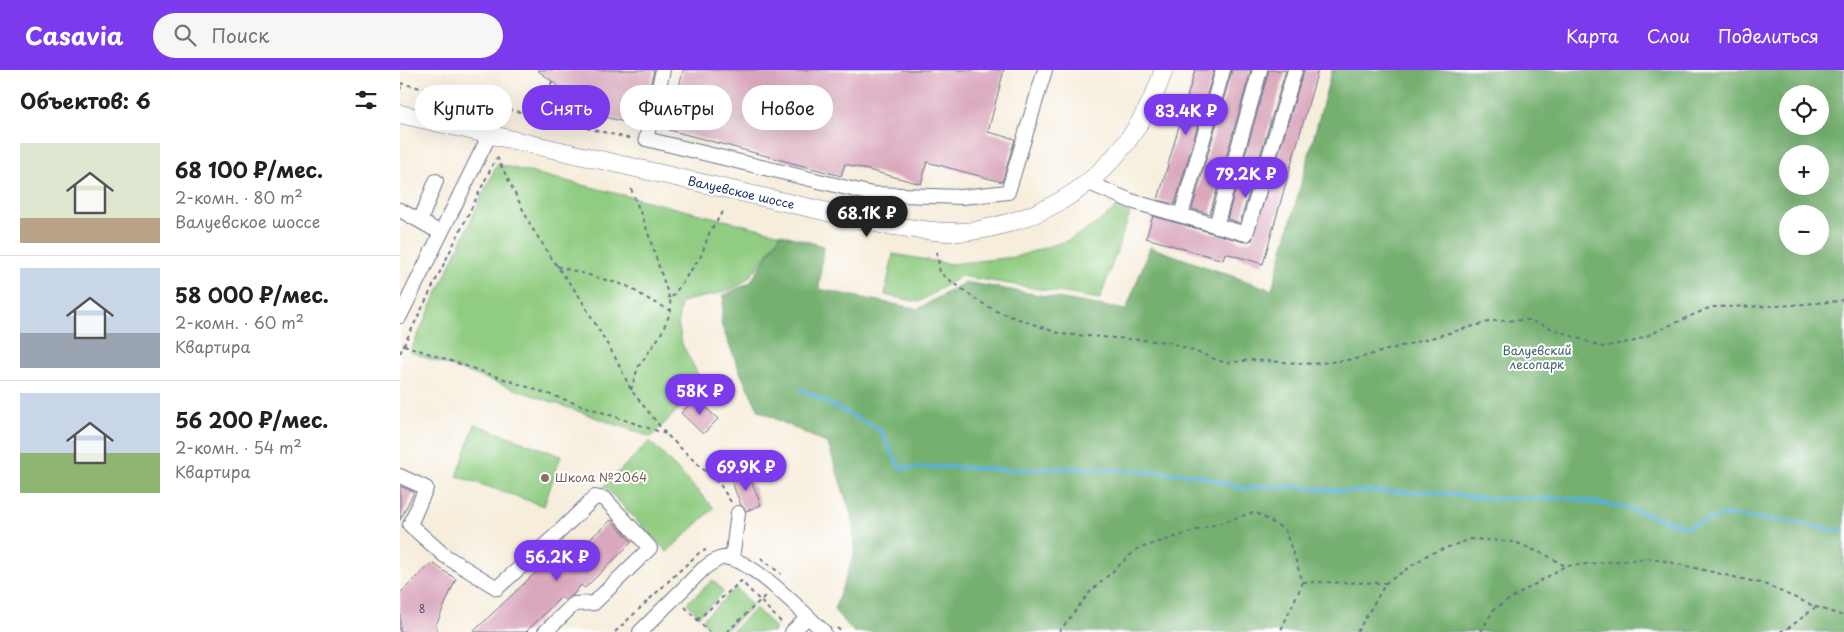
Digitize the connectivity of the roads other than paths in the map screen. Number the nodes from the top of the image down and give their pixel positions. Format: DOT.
graph roads {
  1 [pos="663,70"];
  2 [pos="1044,70"];
  3 [pos="1164,70"];
  4 [pos="1223,70"];
  5 [pos="1260,70"];
  6 [pos="1295,70"];
  7 [pos="400,114"];
  8 [pos="489,136"];
  9 [pos="436,181"];
  10 [pos="1090,183"];
  11 [pos="400,210"];
  12 [pos="1181,215"];
  13 [pos="420,221"];
  14 [pos="1216,226"];
  15 [pos="441,233"];
  16 [pos="400,316"];
  17 [pos="400,476"];
  18 [pos="738,513"];
  19 [pos="732,558"];
  20 [pos="808,617"];
  21 [pos="789,630"];
  22 [pos="545,632"];
  23 [pos="640,632"];
  24 [pos="824,632"];
  1 -- 2 [label="street"];
  3 -- 10 [label="main road, Валуевское шоссе"];
  4 -- 12 [label="street"];
  5 -- 14 [label="street"];
  6 -- 14 [label="street"];
  7 -- 8 [label="main road, Валуевское шоссе"];
  8 -- 10 [label="main road, Валуевское шоссе"];
  8 -- 15 [label="street"];
  9 -- 13 [label="street"];
  10 -- 12 [label="street"];
  11 -- 13 [label="street"];
  12 -- 14 [label="street"];
  13 -- 15 [label="street"];
  15 -- 16 [label="street"];
  17 -- 22 [label="street"];
  18 -- 19 [label="street"];
  19 -- 20 [label="street"];
  19 -- 23 [label="street"];
  20 -- 21 [label="street"];
  20 -- 24 [label="street"];
}
